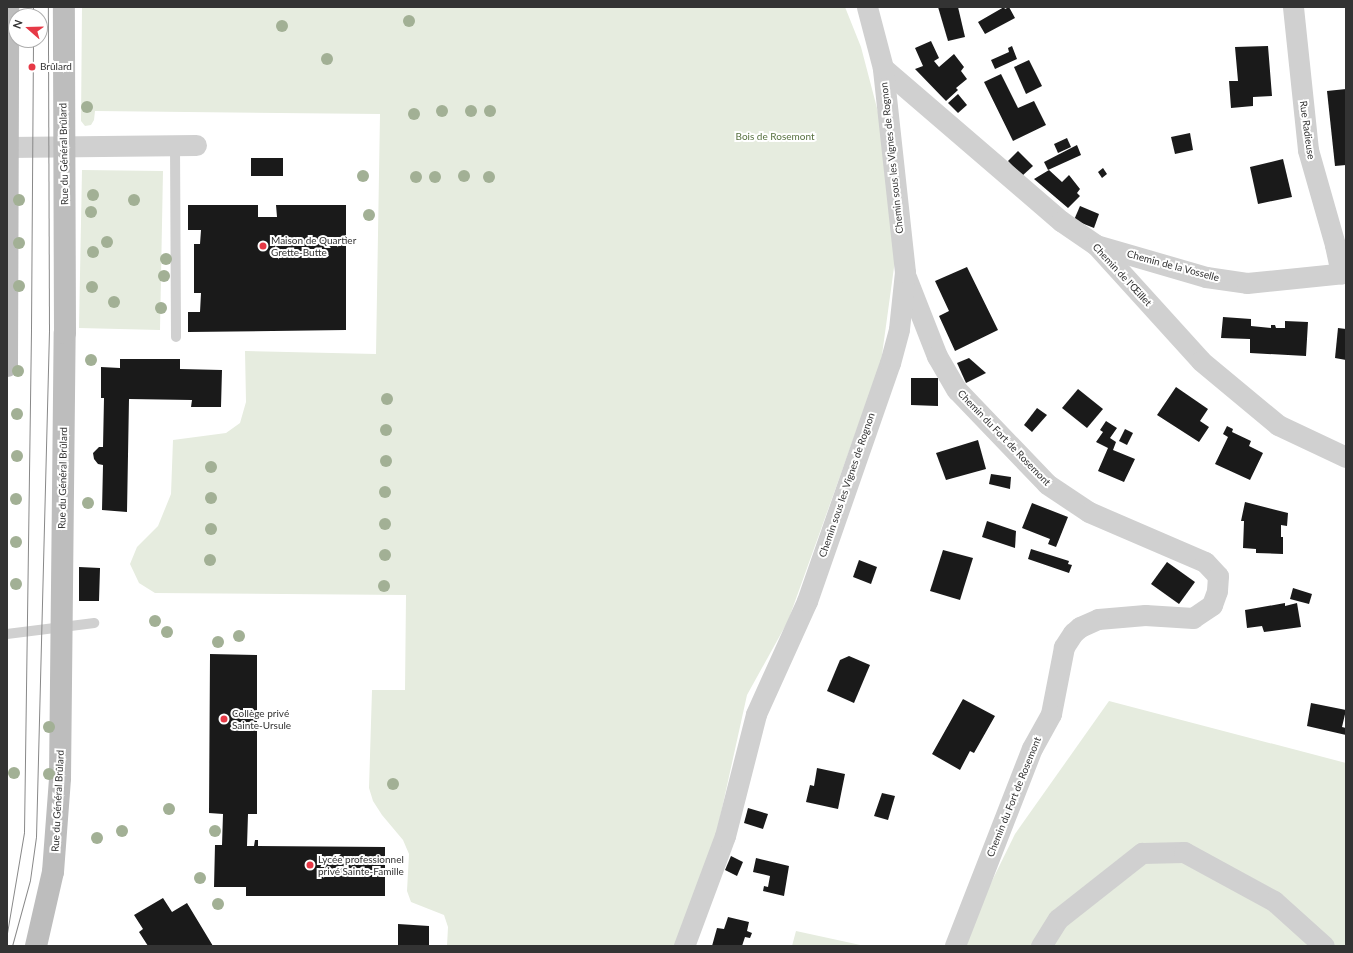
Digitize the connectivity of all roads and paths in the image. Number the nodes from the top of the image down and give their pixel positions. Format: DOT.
graph roads {
  1 [pos="8,7"];
  2 [pos="64,7"];
  3 [pos="866,7"];
  4 [pos="1293,7"];
  5 [pos="882,68"];
  6 [pos="175,145"];
  7 [pos="196,145"];
  8 [pos="64,146"];
  9 [pos="7,147"];
  10 [pos="1096,245"];
  11 [pos="905,272"];
  12 [pos="1344,273"];
  13 [pos="176,337"];
  14 [pos="7,366"];
  15 [pos="1346,457"];
  16 [pos="94,623"];
  17 [pos="62,627"];
  18 [pos="7,634"];
  19 [pos="36,946"];
  20 [pos="684,946"];
  21 [pos="955,946"];
  22 [pos="1041,946"];
  23 [pos="1324,946"];
  1 -- 9 [label="main road"];
  2 -- 8 [label="main road, Rue du Général Brûlard"];
  3 -- 5 [label="street, Chemin sous les Vignes de Rognon"];
  4 -- 12 [label="street, Rue Radieuse"];
  5 -- 10 [label="street, Chemin de l'Œillet"];
  5 -- 11 [label="street, Chemin sous les Vignes de Rognon"];
  6 -- 7 [label="street"];
  6 -- 8 [label="street"];
  6 -- 13 [label="lane"];
  8 -- 9 [label="street"];
  8 -- 17 [label="main road, Rue du Général Brûlard"];
  9 -- 14 [label="main road"];
  10 -- 12 [label="street, Chemin de la Vosselle"];
  10 -- 15 [label="street, Chemin de l'Œillet"];
  11 -- 20 [label="street, Chemin sous les Vignes de Rognon"];
  11 -- 21 [label="street, Chemin du Fort de Rosemont"];
  16 -- 17 [label="lane"];
  17 -- 18 [label="lane"];
  17 -- 19 [label="main road, Rue du Général Brûlard"];
  22 -- 23 [label="street"];
}
